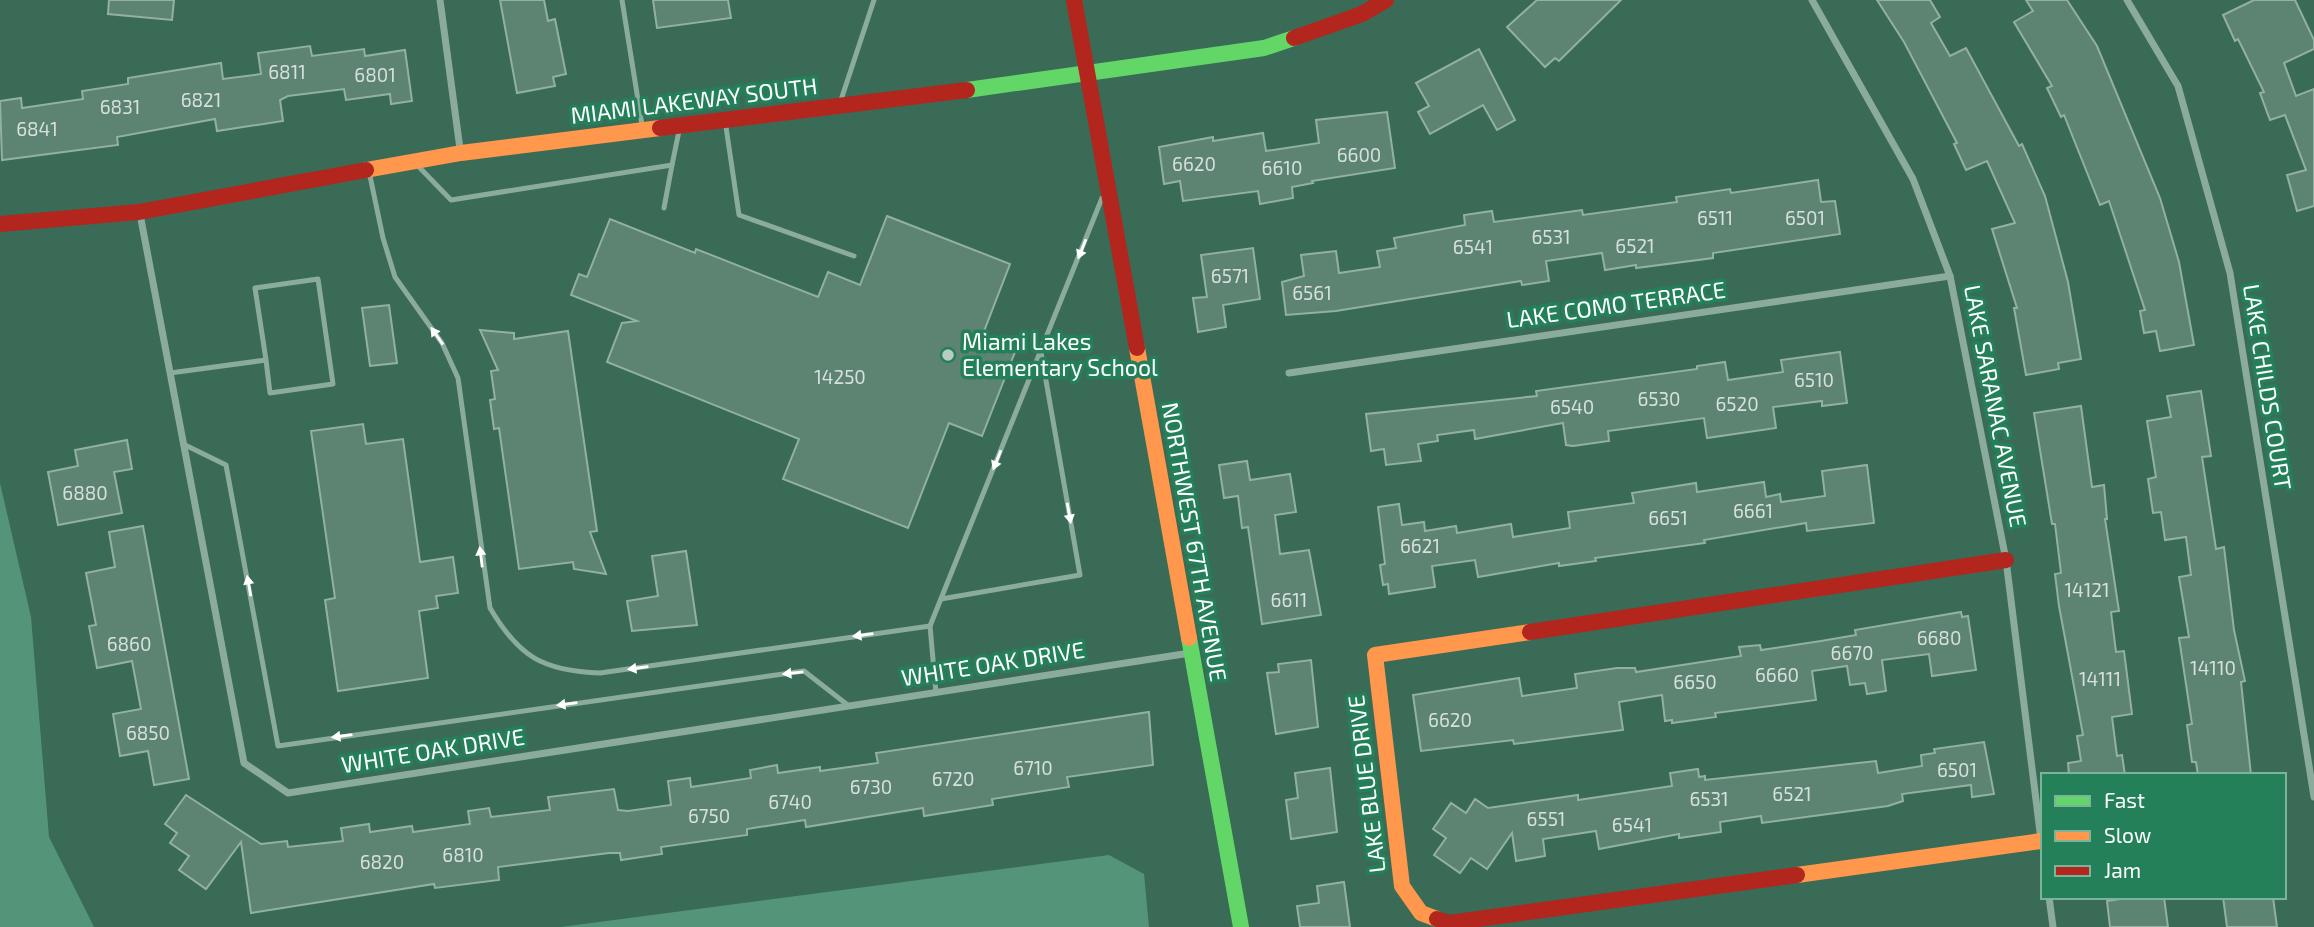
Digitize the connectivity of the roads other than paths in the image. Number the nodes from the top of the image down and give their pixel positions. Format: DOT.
graph roads {
  1 [pos="440,0"];
  2 [pos="622,0"];
  3 [pos="874,0"];
  4 [pos="1074,0"];
  5 [pos="1386,0"];
  6 [pos="1812,0"];
  7 [pos="2127,0"];
  8 [pos="1087,75"];
  9 [pos="839,106"];
  10 [pos="726,120"];
  11 [pos="680,125"];
  12 [pos="643,130"];
  13 [pos="461,153"];
  14 [pos="415,162"];
  15 [pos="672,166"];
  16 [pos="369,170"];
  17 [pos="1107,186"];
  18 [pos="664,208"];
  19 [pos="139,212"];
  20 [pos="0,224"];
  21 [pos="854,256"];
  22 [pos="1950,276"];
  23 [pos="1041,349"];
  24 [pos="266,360"];
  25 [pos="170,373"];
  26 [pos="1289,373"];
  27 [pos="183,444"];
  28 [pos="2006,560"];
  29 [pos="941,599"];
  30 [pos="930,625"];
  31 [pos="1191,653"];
  32 [pos="936,692"];
  33 [pos="849,706"];
  34 [pos="2314,797"];
  35 [pos="2041,838"];
  36 [pos="2041,846"];
  37 [pos="2049,899"];
  38 [pos="1241,927"];
  39 [pos="2053,927"];
  1 -- 13 [label="street"];
  2 -- 12 [label="lane"];
  3 -- 9 [label="lane"];
  4 -- 8 [label="street, NORTHWEST 67TH AVENUE"];
  5 -- 8 [label="street, MIAMI LAKEWAY SOUTH"];
  6 -- 22 [label="street, LAKE SARANAC AVENUE"];
  7 -- 34 [label="street, LAKE CHILDS COURT"];
  8 -- 9 [label="street, MIAMI LAKEWAY SOUTH"];
  8 -- 17 [label="street, NORTHWEST 67TH AVENUE"];
  9 -- 10 [label="street, MIAMI LAKEWAY SOUTH"];
  10 -- 11 [label="street, MIAMI LAKEWAY SOUTH"];
  10 -- 21 [label="lane"];
  11 -- 12 [label="street, MIAMI LAKEWAY SOUTH"];
  11 -- 15 [label="lane"];
  12 -- 13 [label="street, MIAMI LAKEWAY SOUTH"];
  13 -- 14 [label="street, MIAMI LAKEWAY SOUTH"];
  14 -- 15 [label="lane"];
  14 -- 16 [label="street, MIAMI LAKEWAY SOUTH"];
  15 -- 18 [label="lane"];
  16 -- 19 [label="street, MIAMI LAKEWAY SOUTH"];
  30 -- 16 [label="lane, one-way"];
  17 -- 23 [label="lane, one-way"];
  17 -- 31 [label="street, NORTHWEST 67TH AVENUE"];
  19 -- 20 [label="street, MIAMI LAKEWAY SOUTH"];
  19 -- 25 [label="street, WHITE OAK DRIVE"];
  22 -- 26 [label="street, LAKE COMO TERRACE"];
  22 -- 28 [label="street, LAKE SARANAC AVENUE"];
  23 -- 29 [label="lane, one-way"];
  23 -- 29 [label="lane, one-way"];
  24 -- 24 [label="lane"];
  24 -- 25 [label="lane"];
  25 -- 27 [label="street, WHITE OAK DRIVE"];
  33 -- 27 [label="lane, one-way"];
  27 -- 33 [label="street, WHITE OAK DRIVE"];
  28 -- 35 [label="street, LAKE SARANAC AVENUE"];
  28 -- 36 [label="street, LAKE BLUE DRIVE"];
  29 -- 30 [label="lane"];
  30 -- 32 [label="lane"];
  31 -- 32 [label="street, WHITE OAK DRIVE"];
  31 -- 38 [label="street, NORTHWEST 67TH AVENUE"];
  32 -- 33 [label="street, WHITE OAK DRIVE"];
  37 -- 39 [label="street"];
}
